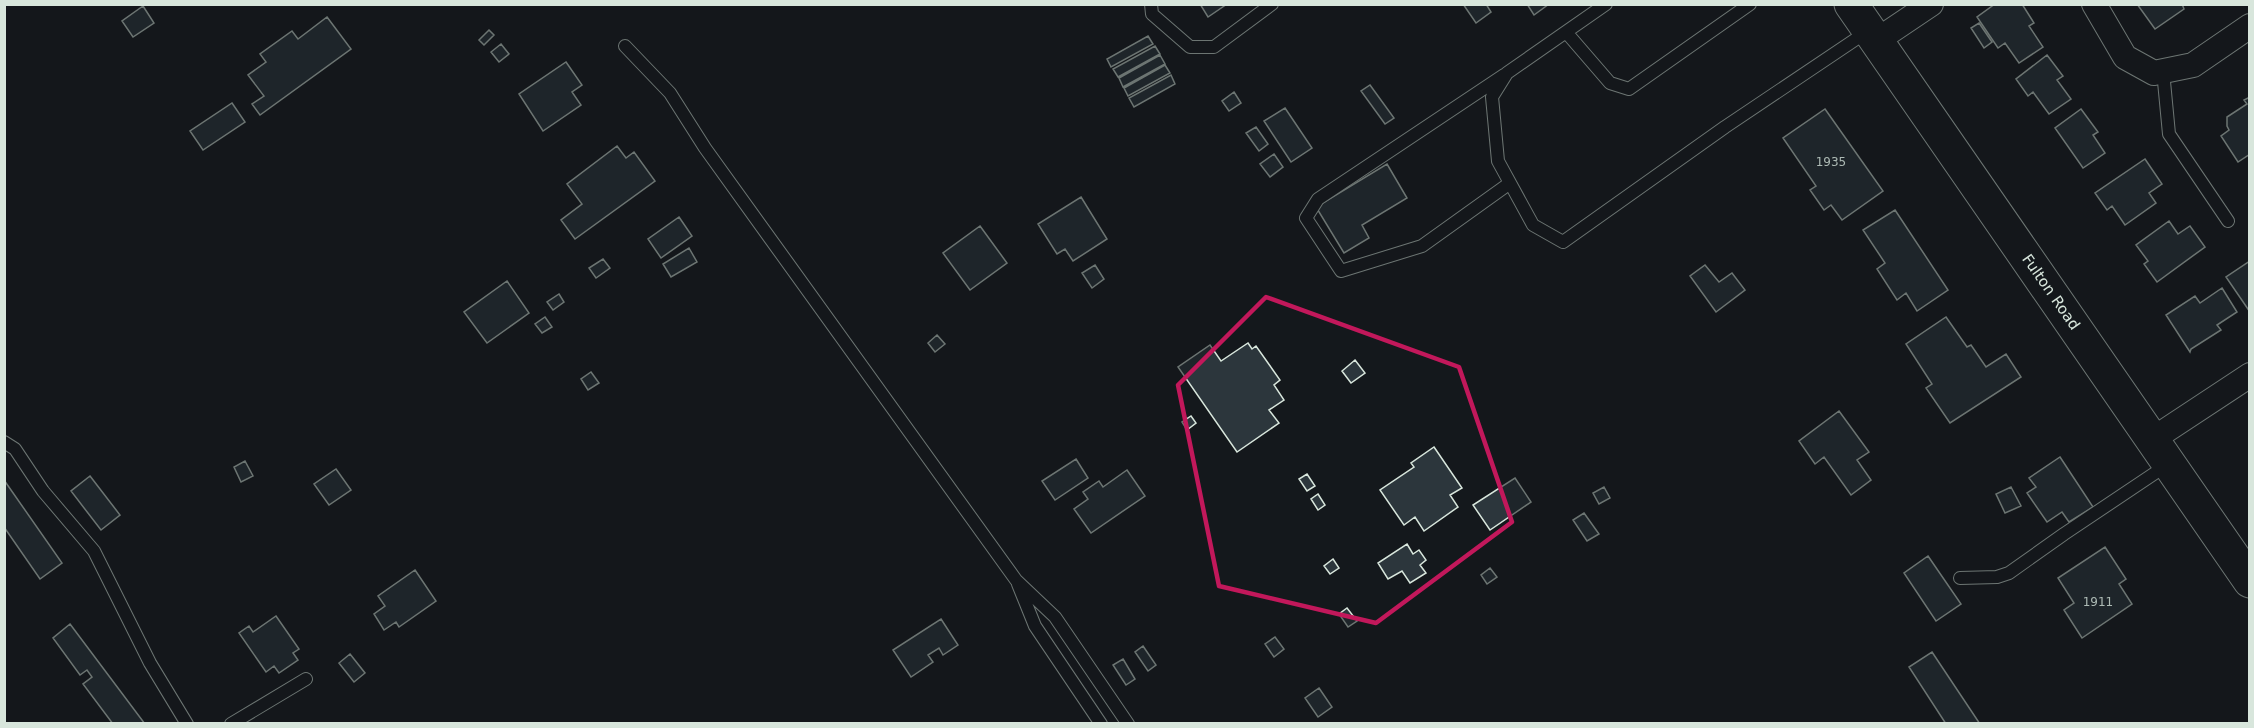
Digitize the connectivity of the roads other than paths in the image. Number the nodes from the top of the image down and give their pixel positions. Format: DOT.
graph roads {
  1 [pos="1151,4"];
  2 [pos="1272,4"];
  3 [pos="1606,4"];
  4 [pos="1750,4"];
  5 [pos="1930,4"];
  6 [pos="2094,4"];
  7 [pos="1865,25"];
  8 [pos="2250,26"];
  9 [pos="1566,32"];
  10 [pos="625,46"];
  11 [pos="2163,71"];
  12 [pos="1507,73"];
  13 [pos="1510,183"];
  14 [pos="2228,221"];
  15 [pos="2250,375"];
  16 [pos="4,442"];
  17 [pos="2162,451"];
  18 [pos="1960,578"];
  19 [pos="1016,580"];
  20 [pos="2250,581"];
  21 [pos="306,679"];
  22 [pos="187,723"];
  23 [pos="231,723"];
  24 [pos="1101,723"];
  25 [pos="1128,723"];
  1 -- 2 [label="lane"];
  3 -- 9 [label="lane"];
  4 -- 9 [label="lane"];
  5 -- 7 [label="street"];
  6 -- 11 [label="street"];
  7 -- 13 [label="lane"];
  7 -- 17 [label="main road, Fulton Road"];
  8 -- 11 [label="street"];
  9 -- 12 [label="lane"];
  10 -- 19 [label="lane"];
  11 -- 14 [label="lane"];
  12 -- 13 [label="lane"];
  12 -- 13 [label="lane"];
  15 -- 17 [label="street"];
  16 -- 22 [label="lane"];
  17 -- 18 [label="lane"];
  17 -- 20 [label="main road, Fulton Road"];
  19 -- 24 [label="lane"];
  19 -- 25 [label="lane"];
  21 -- 23 [label="lane"];
}
